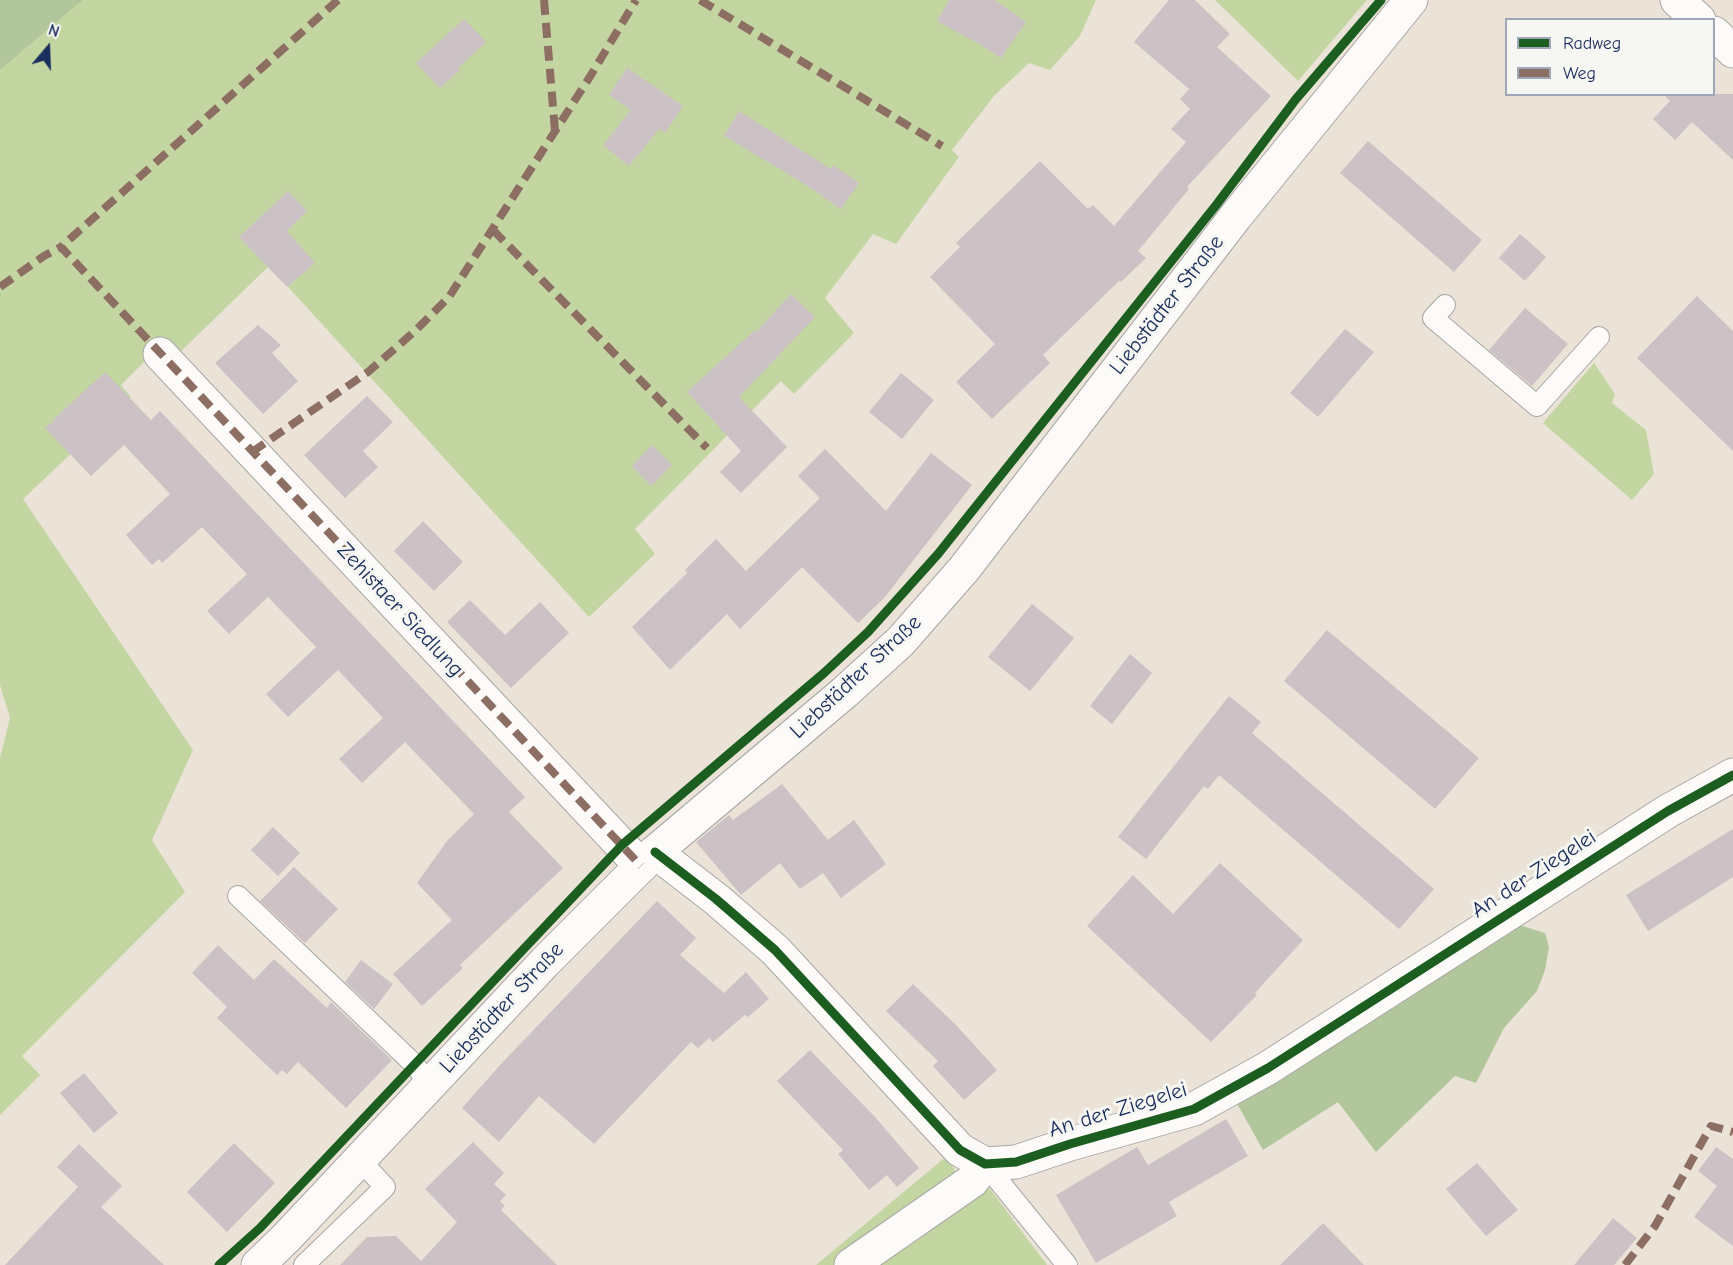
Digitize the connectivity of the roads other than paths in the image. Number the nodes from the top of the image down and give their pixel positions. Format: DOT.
graph roads {
  1 [pos="1410,0"];
  2 [pos="1677,0"];
  3 [pos="1697,18"];
  4 [pos="1715,35"];
  5 [pos="1733,51"];
  6 [pos="1445,305"];
  7 [pos="1599,337"];
  8 [pos="160,354"];
  9 [pos="1733,775"];
  10 [pos="648,859"];
  11 [pos="238,896"];
  12 [pos="430,1084"];
  13 [pos="360,1160"];
  14 [pos="985,1164"];
  15 [pos="258,1265"];
  16 [pos="304,1265"];
  17 [pos="851,1265"];
  18 [pos="1067,1265"];
  1 -- 10 [label="street, Liebstädter Straße"];
  2 -- 3 [label="street"];
  4 -- 5 [label="street"];
  6 -- 7 [label="lane"];
  8 -- 10 [label="street, Zehistaer Siedlung"];
  9 -- 14 [label="street, An der Ziegelei"];
  10 -- 12 [label="street, Liebstädter Straße"];
  10 -- 14 [label="street"];
  11 -- 12 [label="lane"];
  12 -- 13 [label="street, Liebstädter Straße"];
  13 -- 15 [label="street, Liebstädter Straße"];
  13 -- 16 [label="lane"];
  14 -- 17 [label="street"];
  14 -- 18 [label="lane"];
}
